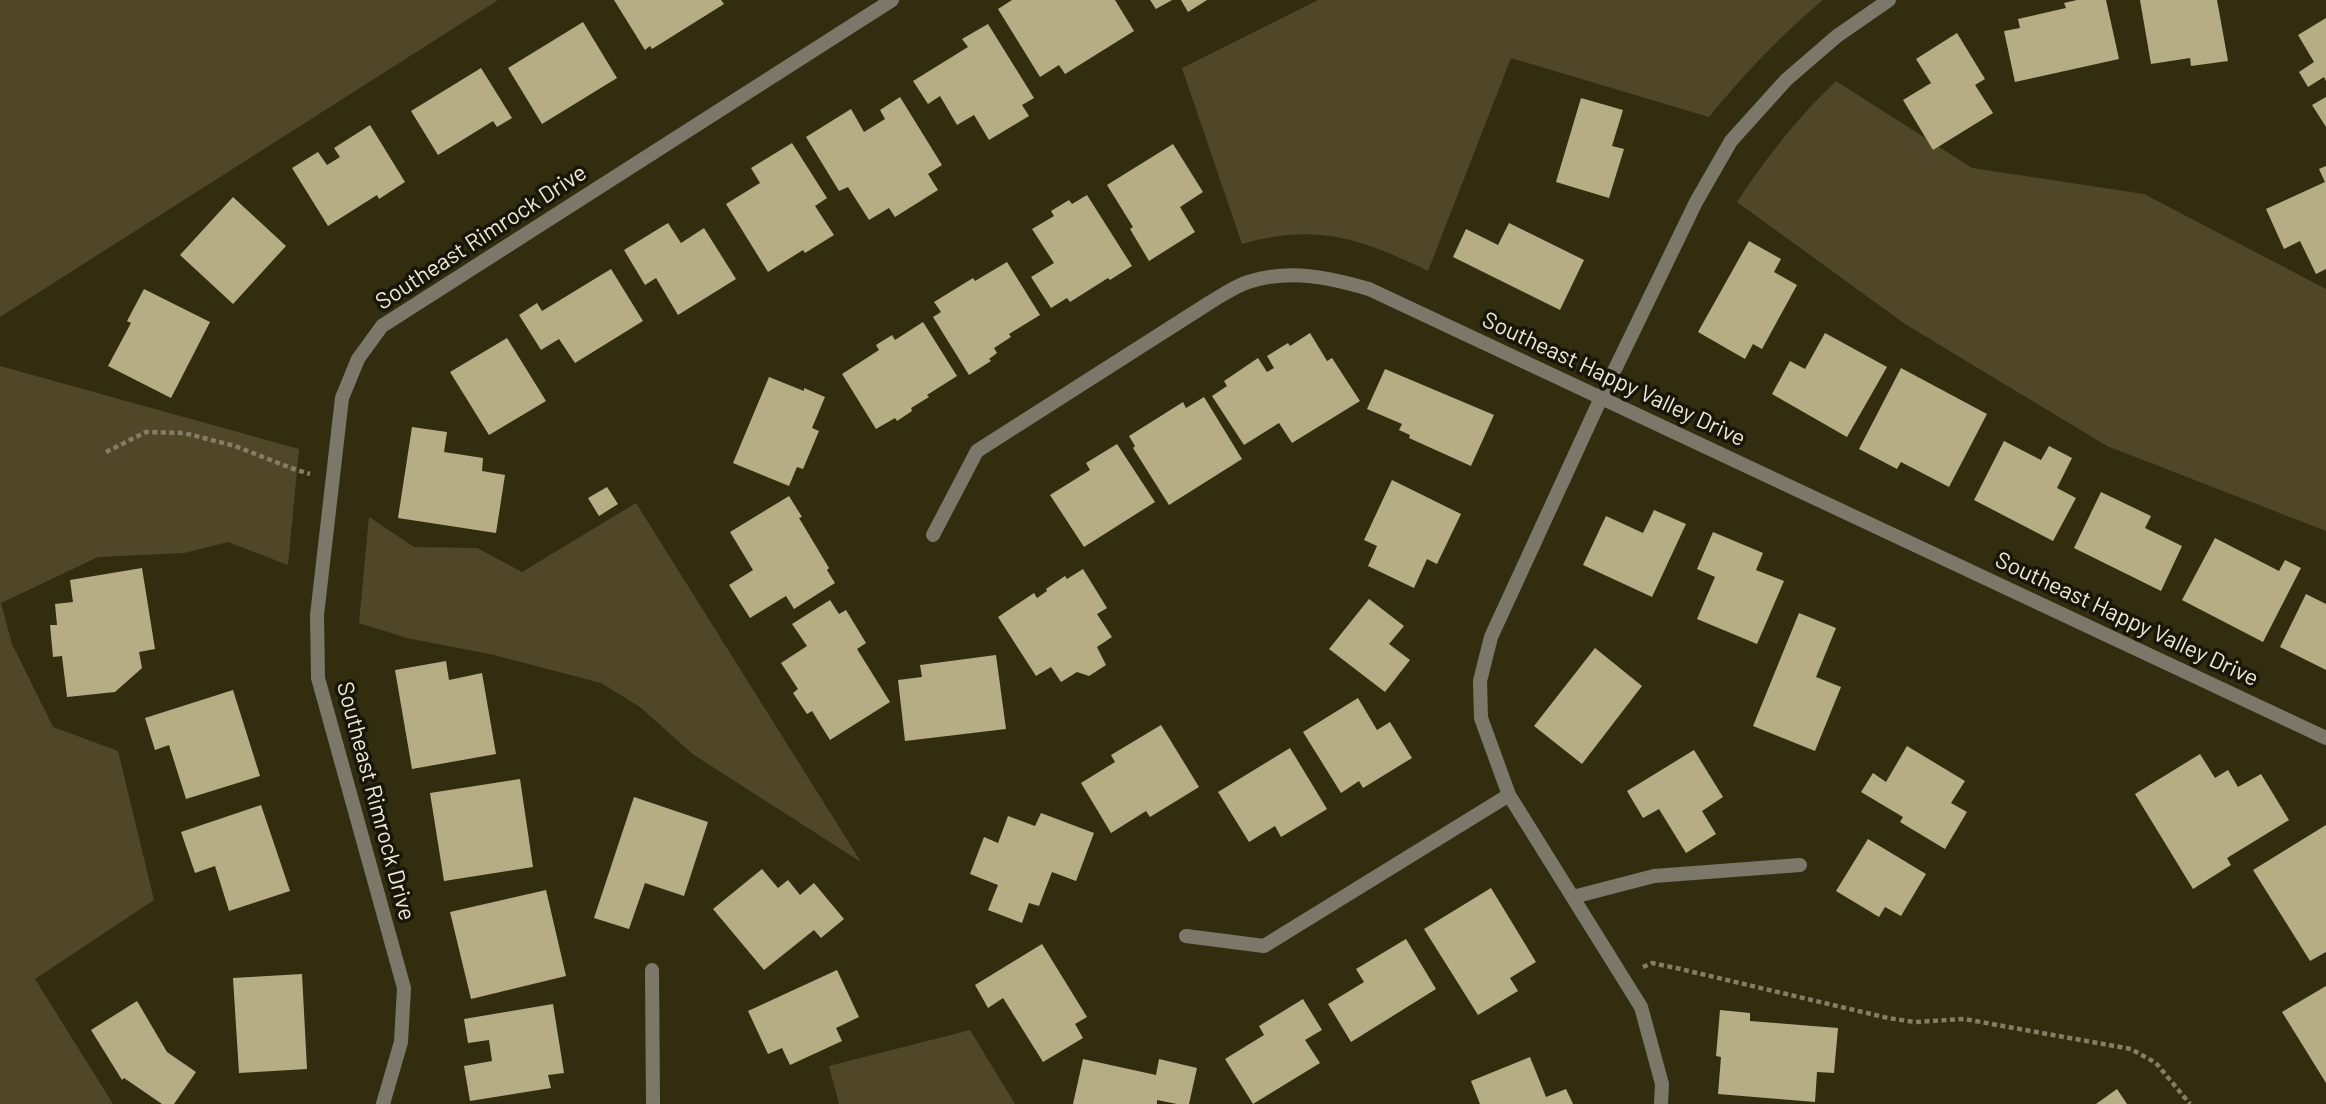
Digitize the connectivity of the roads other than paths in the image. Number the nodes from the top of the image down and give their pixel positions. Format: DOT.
graph roads {
  1 [pos="892,0"];
  2 [pos="1889,0"];
  3 [pos="1601,398"];
  4 [pos="933,535"];
  5 [pos="2326,738"];
  6 [pos="1509,794"];
  7 [pos="1800,865"];
  8 [pos="1573,897"];
  9 [pos="1186,936"];
  10 [pos="652,970"];
  11 [pos="383,1104"];
  12 [pos="653,1104"];
  13 [pos="1661,1104"];
  1 -- 11 [label="street, Southeast Rimrock Drive"];
  2 -- 3 [label="street"];
  3 -- 4 [label="street, Southeast Happy Valley Drive"];
  3 -- 5 [label="street, Southeast Happy Valley Drive"];
  3 -- 6 [label="street"];
  6 -- 8 [label="street"];
  6 -- 9 [label="street"];
  7 -- 8 [label="street"];
  8 -- 13 [label="street"];
  10 -- 12 [label="street"];
}
